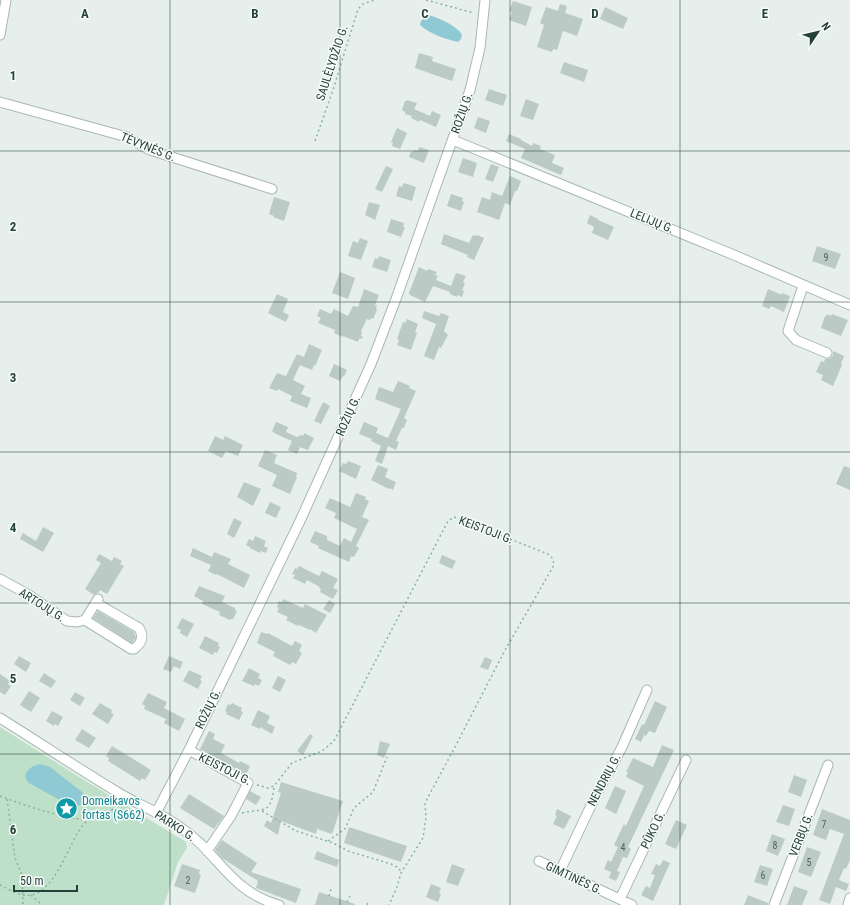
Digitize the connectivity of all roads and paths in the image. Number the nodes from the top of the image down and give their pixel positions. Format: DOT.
graph roads {
  1 [pos="6,0"];
  2 [pos="375,0"];
  3 [pos="426,0"];
  4 [pos="485,0"];
  5 [pos="484,16"];
  6 [pos="0,35"];
  7 [pos="0,102"];
  8 [pos="453,140"];
  9 [pos="315,141"];
  10 [pos="272,189"];
  11 [pos="803,286"];
  12 [pos="850,305"];
  13 [pos="826,353"];
  14 [pos="0,580"];
  15 [pos="85,620"];
  16 [pos="646,690"];
  17 [pos="0,718"];
  18 [pos="189,750"];
  19 [pos="387,757"];
  20 [pos="686,760"];
  21 [pos="828,765"];
  22 [pos="248,783"];
  23 [pos="274,786"];
  24 [pos="0,796"];
  25 [pos="7,799"];
  26 [pos="131,800"];
  27 [pos="262,811"];
  28 [pos="156,813"];
  29 [pos="231,816"];
  30 [pos="88,821"];
  31 [pos="328,841"];
  32 [pos="207,851"];
  33 [pos="539,861"];
  34 [pos="560,871"];
  35 [pos="401,873"];
  36 [pos="0,885"];
  37 [pos="331,889"];
  38 [pos="23,895"];
  39 [pos="31,895"];
  40 [pos="329,896"];
  41 [pos="350,896"];
  42 [pos="850,898"];
  43 [pos="620,899"];
  44 [pos="348,902"];
  45 [pos="368,902"];
  46 [pos="23,905"];
  47 [pos="42,905"];
  48 [pos="277,905"];
  49 [pos="367,905"];
  50 [pos="389,905"];
  51 [pos="632,905"];
  52 [pos="774,905"];
  53 [pos="848,905"];
  1 -- 6 [label="street"];
  2 -- 9 [label="path, SAULĖLYDŽIO G."];
  3 -- 5 [label="path"];
  4 -- 5 [label="street, ROŽIŲ G."];
  5 -- 8 [label="street, ROŽIŲ G."];
  7 -- 10 [label="street, TĖVYNĖS G."];
  8 -- 11 [label="street, LELIJŲ G."];
  8 -- 18 [label="street, ROŽIŲ G."];
  11 -- 12 [label="street, LELIJŲ G."];
  11 -- 13 [label="street"];
  14 -- 15 [label="street, ARTOJŲ G."];
  15 -- 15 [label="street"];
  16 -- 34 [label="street, NENDRIŲ G."];
  17 -- 26 [label="street, PARKO G."];
  18 -- 22 [label="street, KEISTOJI G."];
  18 -- 28 [label="street, ROŽIŲ G."];
  19 -- 31 [label="path"];
  20 -- 43 [label="street, PŪKO G."];
  21 -- 52 [label="street, VERBŲ G."];
  22 -- 23 [label="path, KEISTOJI G."];
  22 -- 29 [label="street"];
  23 -- 27 [label="path"];
  23 -- 35 [label="path, KEISTOJI G."];
  24 -- 25 [label="path"];
  25 -- 30 [label="path"];
  25 -- 38 [label="path"];
  26 -- 28 [label="street, PARKO G."];
  26 -- 30 [label="path"];
  27 -- 29 [label="path"];
  27 -- 31 [label="path"];
  28 -- 32 [label="street, PARKO G."];
  29 -- 32 [label="street"];
  30 -- 39 [label="path"];
  31 -- 35 [label="path"];
  32 -- 48 [label="street, PARKO G."];
  33 -- 34 [label="street, GIMTINĖS G."];
  34 -- 43 [label="street, GIMTINĖS G."];
  35 -- 50 [label="path, KEISTOJI G."];
  36 -- 38 [label="path"];
  37 -- 40 [label="path"];
  38 -- 39 [label="path"];
  38 -- 46 [label="path"];
  39 -- 47 [label="path"];
  41 -- 44 [label="path"];
  42 -- 53 [label="street"];
  43 -- 51 [label="street, GIMTINĖS G."];
  45 -- 49 [label="path"];
}
